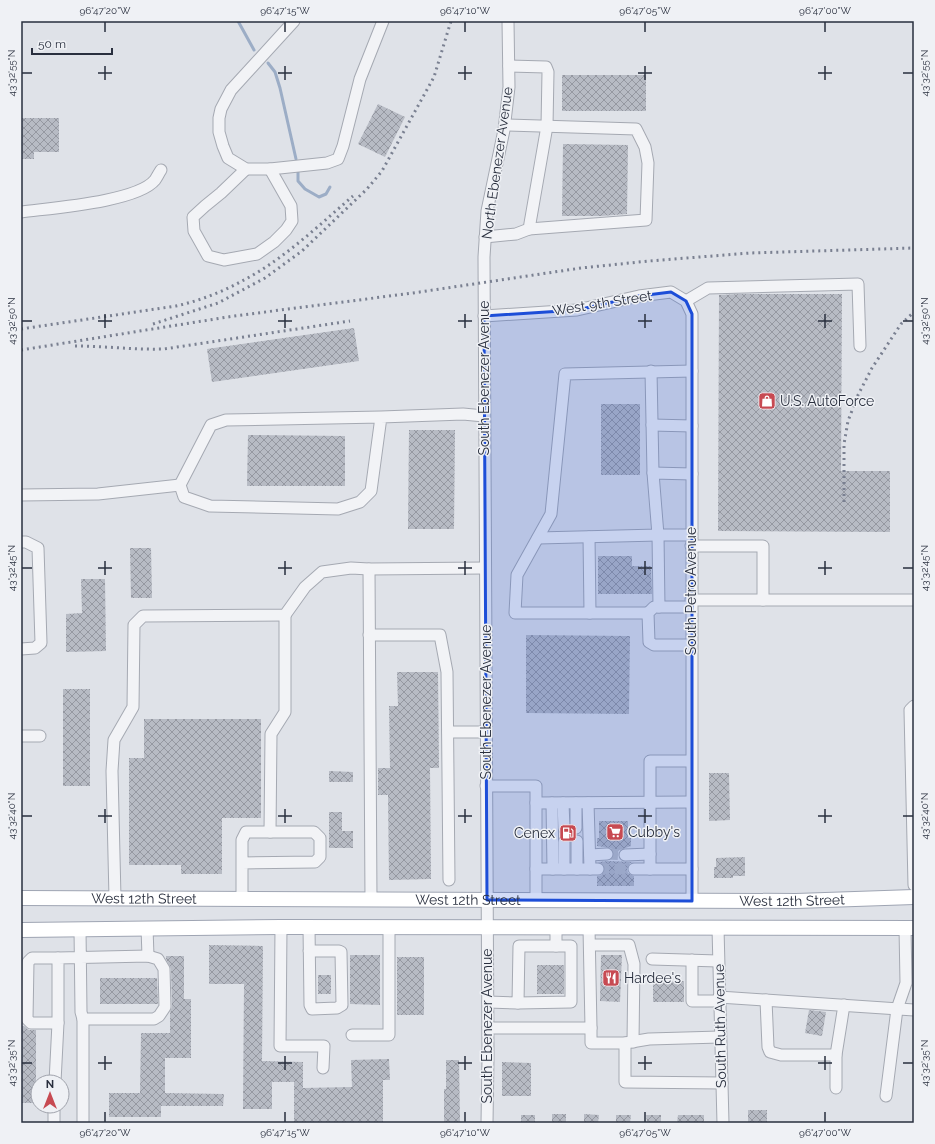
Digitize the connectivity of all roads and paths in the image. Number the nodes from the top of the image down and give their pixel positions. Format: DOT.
graph roads {
  1 [pos="294,21"];
  2 [pos="383,21"];
  3 [pos="508,21"];
  4 [pos="509,66"];
  5 [pos="505,125"];
  6 [pos="547,126"];
  7 [pos="246,169"];
  8 [pos="270,169"];
  9 [pos="161,170"];
  10 [pos="21,212"];
  11 [pos="529,229"];
  12 [pos="485,238"];
  13 [pos="484,282"];
  14 [pos="686,300"];
  15 [pos="484,316"];
  16 [pos="860,346"];
  17 [pos="651,371"];
  18 [pos="692,371"];
  19 [pos="484,416"];
  20 [pos="381,417"];
  21 [pos="652,425"];
  22 [pos="692,426"];
  23 [pos="653,473"];
  24 [pos="692,474"];
  25 [pos="180,485"];
  26 [pos="21,495"];
  27 [pos="658,535"];
  28 [pos="691,535"];
  29 [pos="589,537"];
  30 [pos="538,538"];
  31 [pos="21,542"];
  32 [pos="691,546"];
  33 [pos="485,568"];
  34 [pos="369,569"];
  35 [pos="763,600"];
  36 [pos="914,600"];
  37 [pos="691,604"];
  38 [pos="659,607"];
  39 [pos="590,613"];
  40 [pos="648,613"];
  41 [pos="285,615"];
  42 [pos="369,635"];
  43 [pos="691,645"];
  44 [pos="21,649"];
  45 [pos="914,706"];
  46 [pos="448,732"];
  47 [pos="486,732"];
  48 [pos="21,736"];
  49 [pos="40,736"];
  50 [pos="691,761"];
  51 [pos="486,786"];
  52 [pos="913,788"];
  53 [pos="691,802"];
  54 [pos="536,803"];
  55 [pos="552,803"];
  56 [pos="563,803"];
  57 [pos="576,803"];
  58 [pos="588,803"];
  59 [pos="650,803"];
  60 [pos="564,828"];
  61 [pos="576,828"];
  62 [pos="270,832"];
  63 [pos="564,842"];
  64 [pos="577,842"];
  65 [pos="607,854"];
  66 [pos="650,854"];
  67 [pos="590,855"];
  68 [pos="625,855"];
  69 [pos="242,863"];
  70 [pos="536,869"];
  71 [pos="553,869"];
  72 [pos="564,869"];
  73 [pos="577,869"];
  74 [pos="634,869"];
  75 [pos="650,869"];
  76 [pos="692,869"];
  77 [pos="449,880"];
  78 [pos="914,885"];
  79 [pos="914,897"];
  80 [pos="21,898"];
  81 [pos="115,898"];
  82 [pos="242,899"];
  83 [pos="371,900"];
  84 [pos="487,900"];
  85 [pos="536,900"];
  86 [pos="692,901"];
  87 [pos="281,927"];
  88 [pos="309,927"];
  89 [pos="388,927"];
  90 [pos="147,928"];
  91 [pos="487,928"];
  92 [pos="556,928"];
  93 [pos="589,928"];
  94 [pos="629,928"];
  95 [pos="718,928"];
  96 [pos="910,928"];
  97 [pos="80,929"];
  98 [pos="21,930"];
  99 [pos="590,945"];
  100 [pos="629,945"];
  101 [pos="556,946"];
  102 [pos="309,951"];
  103 [pos="148,956"];
  104 [pos="80,957"];
  105 [pos="58,958"];
  106 [pos="652,959"];
  107 [pos="692,960"];
  108 [pos="718,961"];
  109 [pos="910,983"];
  110 [pos="719,999"];
  111 [pos="766,1000"];
  112 [pos="488,1002"];
  113 [pos="518,1003"];
  114 [pos="844,1005"];
  115 [pos="897,1009"];
  116 [pos="914,1010"];
  117 [pos="83,1019"];
  118 [pos="58,1023"];
  119 [pos="488,1028"];
  120 [pos="591,1028"];
  121 [pos="352,1035"];
  122 [pos="720,1037"];
  123 [pos="629,1043"];
  124 [pos="836,1055"];
  125 [pos="324,1068"];
  126 [pos="55,1074"];
  127 [pos="722,1083"];
  128 [pos="836,1088"];
  129 [pos="886,1096"];
  130 [pos="83,1123"];
  131 [pos="487,1123"];
  132 [pos="723,1123"];
  1 -- 7 [label="street"];
  2 -- 8 [label="street"];
  3 -- 4 [label="street, North Ebenezer Avenue"];
  4 -- 5 [label="street, North Ebenezer Avenue"];
  4 -- 6 [label="street"];
  5 -- 6 [label="street"];
  5 -- 12 [label="street, North Ebenezer Avenue"];
  6 -- 11 [label="street"];
  6 -- 11 [label="street"];
  7 -- 8 [label="street"];
  7 -- 8 [label="street"];
  9 -- 10 [label="street"];
  11 -- 12 [label="street"];
  12 -- 13 [label="street, North Ebenezer Avenue"];
  13 -- 15 [label="street, South Ebenezer Avenue"];
  14 -- 15 [label="street, West 9th Street"];
  14 -- 16 [label="street"];
  14 -- 18 [label="street, South Petro Avenue"];
  15 -- 19 [label="street, South Ebenezer Avenue"];
  17 -- 18 [label="street"];
  17 -- 21 [label="street"];
  17 -- 30 [label="street"];
  18 -- 22 [label="street, South Petro Avenue"];
  19 -- 20 [label="street"];
  19 -- 33 [label="street, South Ebenezer Avenue"];
  20 -- 25 [label="street"];
  20 -- 25 [label="street"];
  21 -- 22 [label="street"];
  21 -- 23 [label="street"];
  22 -- 24 [label="street, South Petro Avenue"];
  23 -- 24 [label="street"];
  23 -- 27 [label="street"];
  24 -- 28 [label="street, South Petro Avenue"];
  25 -- 26 [label="street"];
  27 -- 28 [label="street"];
  27 -- 29 [label="street"];
  27 -- 38 [label="street"];
  28 -- 32 [label="street, South Petro Avenue"];
  29 -- 30 [label="street"];
  29 -- 39 [label="street"];
  30 -- 39 [label="street"];
  31 -- 44 [label="street"];
  32 -- 35 [label="street"];
  32 -- 37 [label="street, South Petro Avenue"];
  33 -- 34 [label="street"];
  33 -- 47 [label="street, South Ebenezer Avenue"];
  34 -- 41 [label="street"];
  34 -- 42 [label="street"];
  35 -- 36 [label="street"];
  35 -- 37 [label="street"];
  37 -- 38 [label="street"];
  37 -- 43 [label="street, South Petro Avenue"];
  38 -- 40 [label="street"];
  39 -- 40 [label="street"];
  40 -- 43 [label="street"];
  41 -- 62 [label="street"];
  41 -- 81 [label="street"];
  42 -- 46 [label="street"];
  42 -- 83 [label="street"];
  43 -- 50 [label="street, South Petro Avenue"];
  45 -- 52 [label="street"];
  46 -- 47 [label="street"];
  46 -- 77 [label="street"];
  47 -- 51 [label="street, South Ebenezer Avenue"];
  48 -- 49 [label="street"];
  50 -- 53 [label="street, South Petro Avenue"];
  50 -- 59 [label="street"];
  51 -- 54 [label="street"];
  51 -- 84 [label="street, South Ebenezer Avenue"];
  52 -- 78 [label="street"];
  53 -- 59 [label="street"];
  53 -- 76 [label="street, South Petro Avenue"];
  54 -- 55 [label="street"];
  54 -- 70 [label="street"];
  55 -- 56 [label="street"];
  55 -- 71 [label="street"];
  56 -- 57 [label="street"];
  56 -- 60 [label="street"];
  57 -- 58 [label="street"];
  57 -- 61 [label="street"];
  58 -- 59 [label="street"];
  58 -- 67 [label="street"];
  59 -- 66 [label="street"];
  62 -- 69 [label="street"];
  62 -- 69 [label="street"];
  63 -- 72 [label="street"];
  64 -- 73 [label="street"];
  65 -- 67 [label="street"];
  66 -- 68 [label="street"];
  66 -- 75 [label="street"];
  67 -- 73 [label="street"];
  69 -- 82 [label="street"];
  70 -- 71 [label="street"];
  70 -- 85 [label="street"];
  71 -- 72 [label="street"];
  72 -- 73 [label="street"];
  74 -- 75 [label="street"];
  75 -- 76 [label="street"];
  76 -- 86 [label="street, South Petro Avenue"];
  79 -- 86 [label="main road, West 12th Street"];
  80 -- 81 [label="main road, West 12th Street"];
  81 -- 82 [label="main road, West 12th Street"];
  82 -- 83 [label="main road, West 12th Street"];
  83 -- 84 [label="main road, West 12th Street"];
  84 -- 85 [label="main road, West 12th Street"];
  84 -- 91 [label="street, South Ebenezer Avenue"];
  85 -- 86 [label="main road, West 12th Street"];
  87 -- 88 [label="main road, West 12th Street"];
  87 -- 90 [label="main road, West 12th Street"];
  87 -- 125 [label="street"];
  88 -- 89 [label="main road, West 12th Street"];
  88 -- 102 [label="street"];
  89 -- 91 [label="main road, West 12th Street"];
  89 -- 121 [label="street"];
  90 -- 97 [label="main road, West 12th Street"];
  90 -- 103 [label="street"];
  91 -- 92 [label="main road, West 12th Street"];
  91 -- 112 [label="street, South Ebenezer Avenue"];
  92 -- 93 [label="main road, West 12th Street"];
  92 -- 101 [label="street"];
  93 -- 94 [label="main road, West 12th Street"];
  93 -- 99 [label="street"];
  94 -- 95 [label="main road, West 12th Street"];
  94 -- 100 [label="street"];
  95 -- 96 [label="main road, West 12th Street"];
  95 -- 108 [label="street, South Ruth Avenue"];
  96 -- 109 [label="street"];
  97 -- 98 [label="main road, West 12th Street"];
  97 -- 104 [label="street"];
  99 -- 100 [label="street"];
  99 -- 120 [label="street"];
  100 -- 123 [label="street"];
  101 -- 113 [label="street"];
  101 -- 113 [label="street"];
  102 -- 102 [label="street"];
  103 -- 104 [label="street"];
  103 -- 117 [label="street"];
  104 -- 105 [label="street"];
  104 -- 117 [label="street"];
  105 -- 118 [label="street"];
  105 -- 118 [label="street"];
  106 -- 107 [label="street"];
  107 -- 108 [label="street"];
  107 -- 110 [label="street"];
  108 -- 110 [label="street, South Ruth Avenue"];
  109 -- 115 [label="street"];
  110 -- 111 [label="street"];
  110 -- 122 [label="street, South Ruth Avenue"];
  111 -- 114 [label="street"];
  111 -- 124 [label="street"];
  112 -- 113 [label="street"];
  112 -- 119 [label="street, South Ebenezer Avenue"];
  114 -- 115 [label="street"];
  114 -- 124 [label="street"];
  115 -- 116 [label="street"];
  115 -- 129 [label="street"];
  117 -- 130 [label="street"];
  118 -- 126 [label="street"];
  119 -- 120 [label="street"];
  119 -- 131 [label="street, South Ebenezer Avenue"];
  120 -- 123 [label="street"];
  122 -- 123 [label="street"];
  122 -- 127 [label="street, South Ruth Avenue"];
  123 -- 127 [label="street"];
  124 -- 128 [label="street"];
  127 -- 132 [label="street, South Ruth Avenue"];
}
